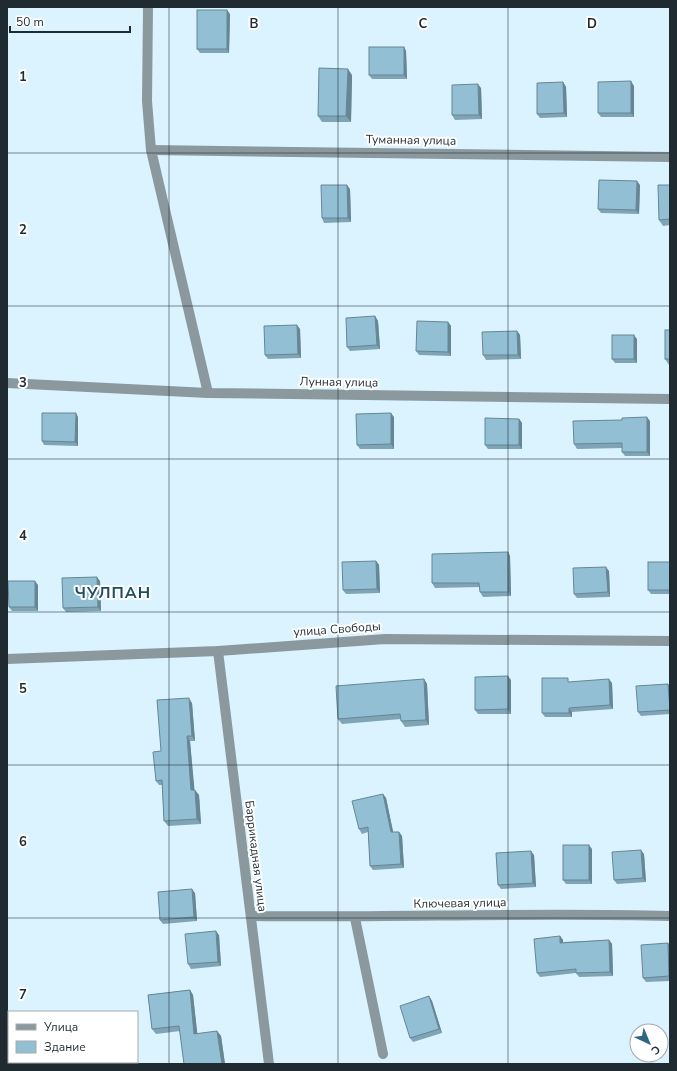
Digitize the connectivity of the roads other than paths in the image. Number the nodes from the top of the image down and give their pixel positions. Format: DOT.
graph roads {
  1 [pos="148,7"];
  2 [pos="151,150"];
  3 [pos="670,157"];
  4 [pos="7,382"];
  5 [pos="208,393"];
  6 [pos="670,399"];
  7 [pos="670,641"];
  8 [pos="218,651"];
  9 [pos="7,659"];
  10 [pos="251,916"];
  11 [pos="670,916"];
  12 [pos="355,918"];
  13 [pos="383,1054"];
  14 [pos="269,1064"];
  1 -- 2 [label="street"];
  2 -- 3 [label="street, Туманная улица"];
  2 -- 5 [label="street"];
  4 -- 5 [label="street, Лунная улица"];
  5 -- 6 [label="street, Лунная улица"];
  7 -- 8 [label="street, улица Свободы"];
  8 -- 9 [label="street, улица Свободы"];
  8 -- 10 [label="street, Баррикадная улица"];
  10 -- 12 [label="street, Ключевая улица"];
  10 -- 14 [label="street, Баррикадная улица"];
  11 -- 12 [label="street, Ключевая улица"];
  12 -- 13 [label="street"];
}
